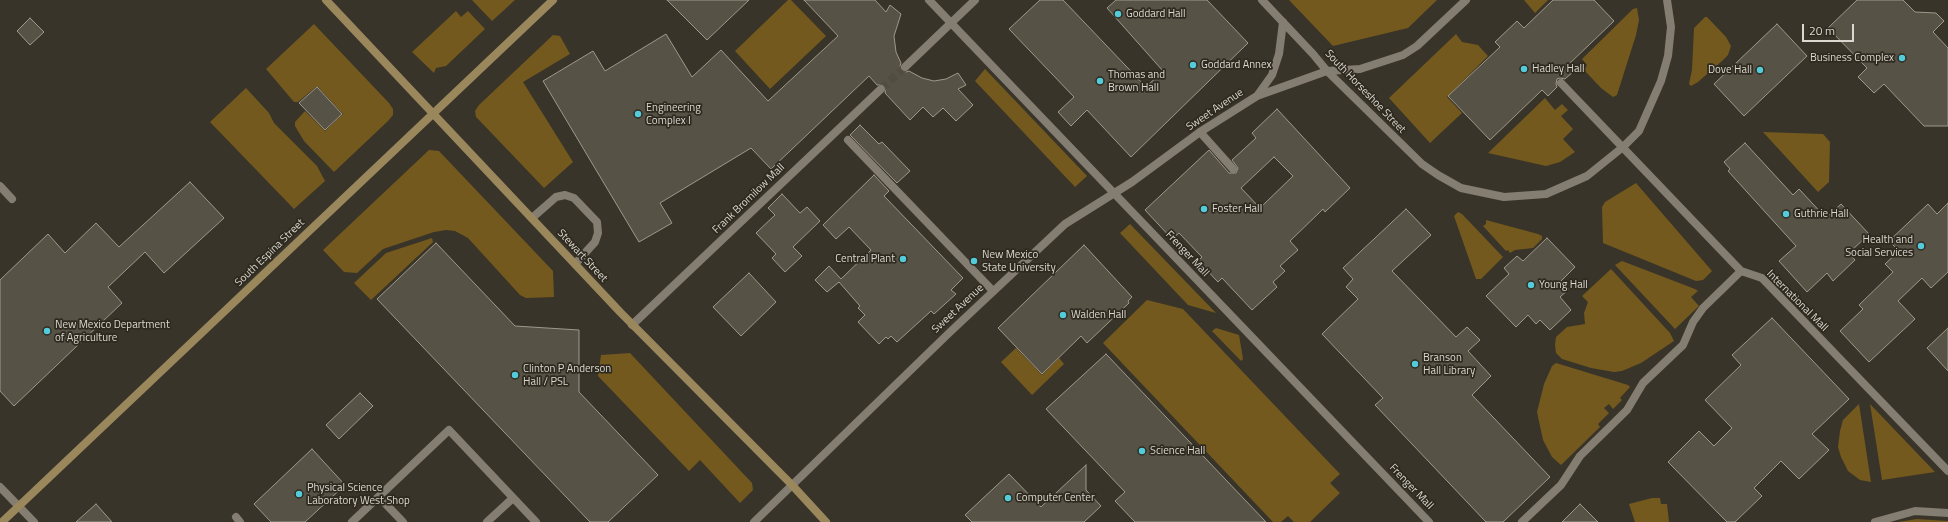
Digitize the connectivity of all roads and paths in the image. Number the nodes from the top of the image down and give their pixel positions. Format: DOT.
graph roads {
  1 [pos="326,0"];
  2 [pos="553,0"];
  3 [pos="929,0"];
  4 [pos="975,0"];
  5 [pos="1262,0"];
  6 [pos="1466,0"];
  7 [pos="1667,0"];
  8 [pos="951,22"];
  9 [pos="1282,22"];
  10 [pos="905,67"];
  11 [pos="1327,71"];
  12 [pos="1561,83"];
  13 [pos="881,89"];
  14 [pos="1257,96"];
  15 [pos="433,113"];
  16 [pos="1200,132"];
  17 [pos="848,140"];
  18 [pos="1623,147"];
  19 [pos="1234,169"];
  20 [pos="0,186"];
  21 [pos="1116,194"];
  22 [pos="12,199"];
  23 [pos="532,218"];
  24 [pos="575,264"];
  25 [pos="1740,271"];
  26 [pos="993,291"];
  27 [pos="632,325"];
  28 [pos="1948,471"];
  29 [pos="792,486"];
  30 [pos="0,487"];
  31 [pos="379,496"];
  32 [pos="513,498"];
  33 [pos="19,506"];
  34 [pos="1948,513"];
  35 [pos="2,522"];
  36 [pos="34,522"];
  37 [pos="352,522"];
  38 [pos="403,522"];
  39 [pos="487,522"];
  40 [pos="536,522"];
  41 [pos="754,522"];
  42 [pos="826,522"];
  43 [pos="1430,522"];
  44 [pos="1522,522"];
  45 [pos="1875,522"];
  1 -- 15 [label="street, Stewart Street"];
  2 -- 15 [label="street, South Espina Street"];
  3 -- 8 [label="street, Frenger Mall"];
  4 -- 8 [label="street"];
  5 -- 9 [label="street, South Horseshoe Street"];
  6 -- 11 [label="street, Sweet Avenue"];
  7 -- 18 [label="street, South Horseshoe Street"];
  8 -- 10 [label="street"];
  8 -- 21 [label="street, Frenger Mall"];
  9 -- 11 [label="street, South Horseshoe Street"];
  9 -- 14 [label="street, Sweet Avenue"];
  11 -- 14 [label="street, Sweet Avenue"];
  11 -- 18 [label="street, South Horseshoe Street"];
  12 -- 18 [label="street, International Mall"];
  13 -- 27 [label="street, Frank Bromilow Mall"];
  14 -- 16 [label="street, Sweet Avenue"];
  15 -- 23 [label="street, Stewart Street"];
  15 -- 33 [label="street, South Espina Street"];
  16 -- 19 [label="street"];
  16 -- 21 [label="street, Sweet Avenue"];
  17 -- 26 [label="street"];
  18 -- 25 [label="street, International Mall"];
  20 -- 22 [label="street"];
  21 -- 26 [label="street, Sweet Avenue"];
  21 -- 43 [label="street, Frenger Mall"];
  23 -- 24 [label="street, Stewart Street"];
  23 -- 24 [label="street"];
  24 -- 27 [label="street, Stewart Street"];
  25 -- 28 [label="street, International Mall"];
  25 -- 44 [label="street"];
  26 -- 29 [label="street, Sweet Avenue"];
  27 -- 29 [label="street, Stewart Street"];
  29 -- 41 [label="street, Sweet Avenue"];
  29 -- 42 [label="street, Stewart Street"];
  30 -- 33 [label="street"];
  31 -- 32 [label="street"];
  31 -- 37 [label="street"];
  31 -- 38 [label="street"];
  32 -- 39 [label="street"];
  32 -- 40 [label="street"];
  33 -- 35 [label="street, South Espina Street"];
  33 -- 36 [label="street"];
  34 -- 45 [label="street"];
}
